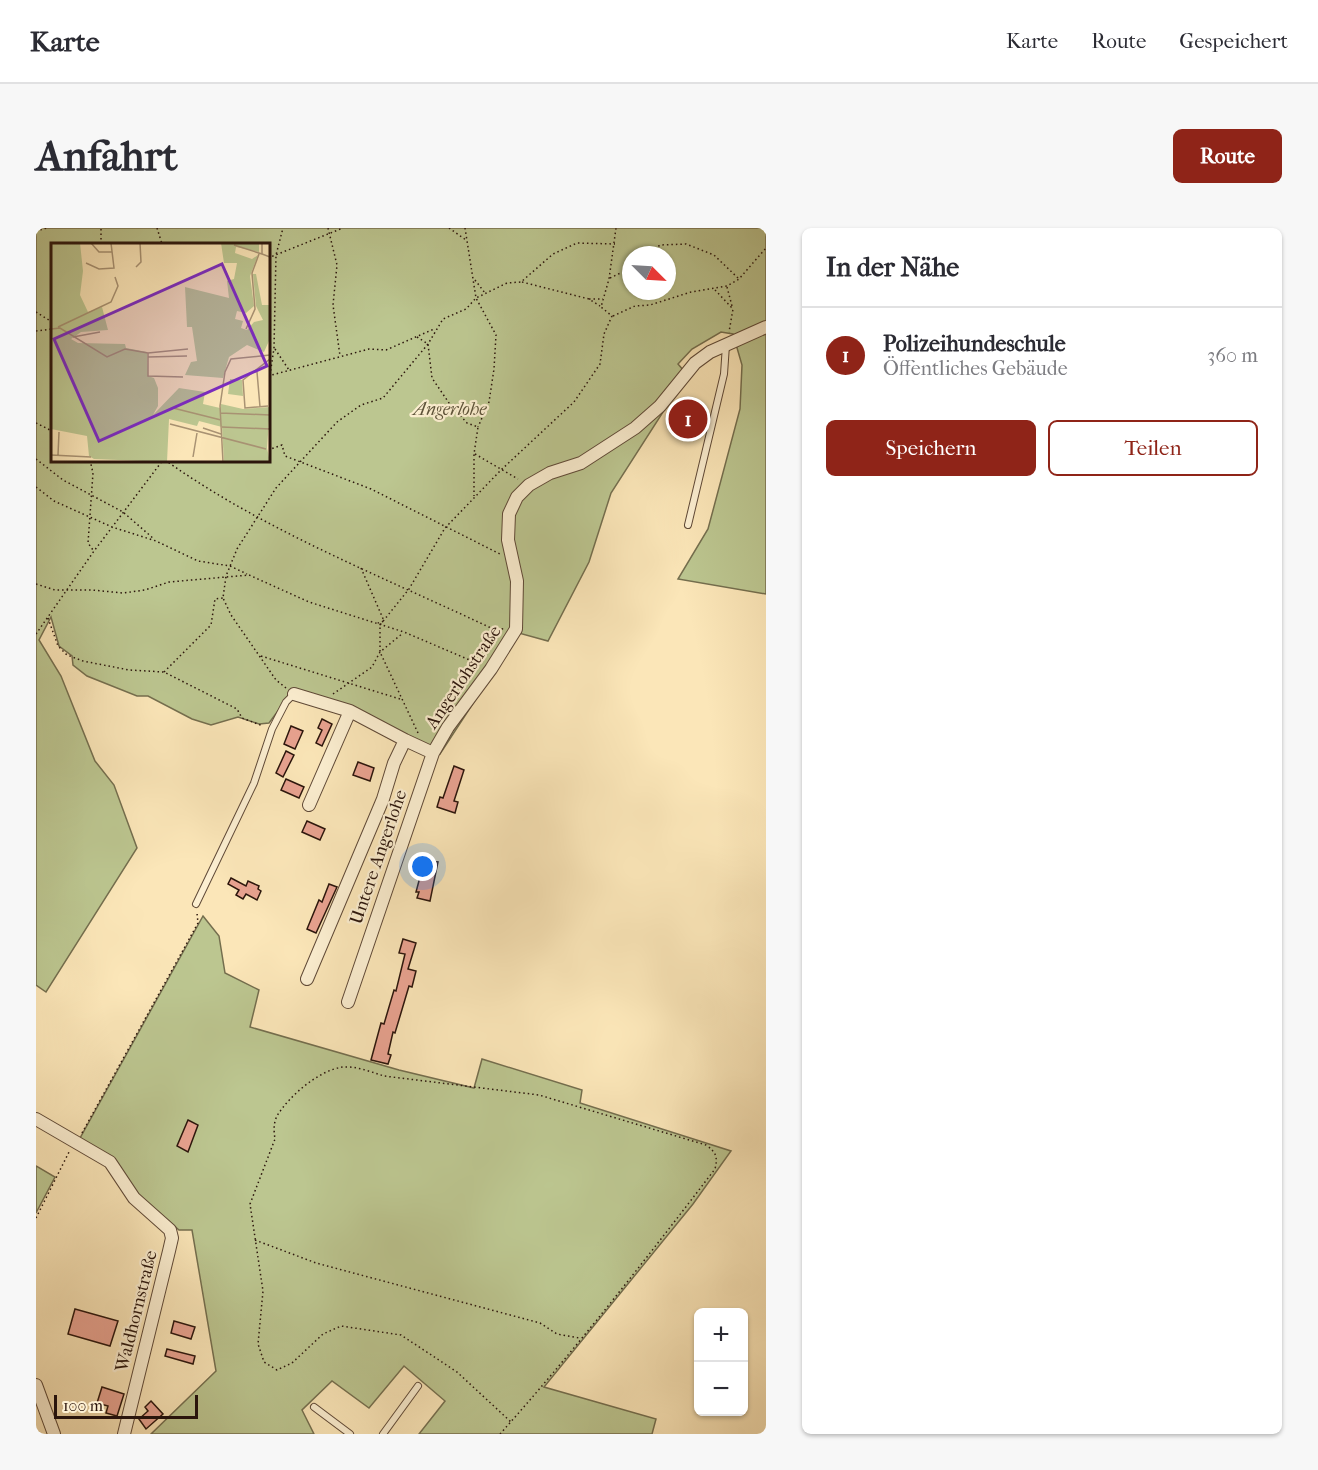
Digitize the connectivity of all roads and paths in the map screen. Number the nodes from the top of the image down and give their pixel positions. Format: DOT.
graph roads {
  1 [pos="47,228"];
  2 [pos="157,228"];
  3 [pos="283,228"];
  4 [pos="328,228"];
  5 [pos="343,228"];
  6 [pos="449,228"];
  7 [pos="465,228"];
  8 [pos="616,228"];
  9 [pos="36,231"];
  10 [pos="329,232"];
  11 [pos="466,240"];
  12 [pos="162,243"];
  13 [pos="615,244"];
  14 [pos="659,246"];
  15 [pos="766,248"];
  16 [pos="276,255"];
  17 [pos="270,257"];
  18 [pos="759,257"];
  19 [pos="766,257"];
  20 [pos="622,272"];
  21 [pos="474,278"];
  22 [pos="609,279"];
  23 [pos="739,279"];
  24 [pos="521,282"];
  25 [pos="727,286"];
  26 [pos="714,290"];
  27 [pos="485,294"];
  28 [pos="476,298"];
  29 [pos="589,298"];
  30 [pos="604,299"];
  31 [pos="601,307"];
  32 [pos="733,309"];
  33 [pos="36,312"];
  34 [pos="612,316"];
  35 [pos="51,320"];
  36 [pos="766,327"];
  37 [pos="436,328"];
  38 [pos="51,329"];
  39 [pos="36,331"];
  40 [pos="417,337"];
  41 [pos="428,344"];
  42 [pos="726,345"];
  43 [pos="274,348"];
  44 [pos="340,357"];
  45 [pos="270,370"];
  46 [pos="289,370"];
  47 [pos="270,376"];
  48 [pos="36,423"];
  49 [pos="478,427"];
  50 [pos="51,430"];
  51 [pos="270,449"];
  52 [pos="474,454"];
  53 [pos="36,459"];
  54 [pos="90,462"];
  55 [pos="162,462"];
  56 [pos="167,462"];
  57 [pos="299,462"];
  58 [pos="501,470"];
  59 [pos="529,485"];
  60 [pos="36,487"];
  61 [pos="92,495"];
  62 [pos="474,497"];
  63 [pos="123,512"];
  64 [pos="89,517"];
  65 [pos="257,518"];
  66 [pos="688,525"];
  67 [pos="112,527"];
  68 [pos="445,528"];
  69 [pos="156,541"];
  70 [pos="94,551"];
  71 [pos="514,561"];
  72 [pos="230,566"];
  73 [pos="361,567"];
  74 [pos="249,575"];
  75 [pos="226,576"];
  76 [pos="36,584"];
  77 [pos="66,589"];
  78 [pos="409,589"];
  79 [pos="223,597"];
  80 [pos="48,618"];
  81 [pos="384,621"];
  82 [pos="375,624"];
  83 [pos="380,625"];
  84 [pos="516,630"];
  85 [pos="404,632"];
  86 [pos="36,634"];
  87 [pos="380,652"];
  88 [pos="261,656"];
  89 [pos="491,669"];
  90 [pos="164,672"];
  91 [pos="348,682"];
  92 [pos="294,694"];
  93 [pos="401,699"];
  94 [pos="313,700"];
  95 [pos="350,711"];
  96 [pos="272,729"];
  97 [pos="405,740"];
  98 [pos="429,751"];
  99 [pos="309,805"];
  100 [pos="196,904"];
  101 [pos="307,980"];
  102 [pos="348,1002"];
  103 [pos="36,1119"];
  104 [pos="75,1142"];
  105 [pos="36,1218"];
  106 [pos="254,1240"];
  107 [pos="580,1338"];
  108 [pos="36,1385"];
  109 [pos="418,1386"];
  110 [pos="314,1407"];
  111 [pos="511,1422"];
  112 [pos="54,1434"];
  113 [pos="124,1434"];
  114 [pos="350,1434"];
  115 [pos="383,1434"];
  116 [pos="501,1434"];
  1 -- 9 [label="path"];
  2 -- 12 [label="path"];
  3 -- 16 [label="path"];
  4 -- 10 [label="path"];
  5 -- 10 [label="path"];
  6 -- 11 [label="path"];
  7 -- 11 [label="path"];
  8 -- 13 [label="path"];
  10 -- 16 [label="path"];
  10 -- 44 [label="path"];
  11 -- 21 [label="path"];
  13 -- 22 [label="path"];
  13 -- 24 [label="path"];
  14 -- 23 [label="path"];
  15 -- 18 [label="path"];
  16 -- 17 [label="path"];
  16 -- 43 [label="path"];
  18 -- 19 [label="path"];
  18 -- 23 [label="path"];
  20 -- 22 [label="path"];
  21 -- 27 [label="path"];
  21 -- 28 [label="path"];
  22 -- 30 [label="path"];
  23 -- 25 [label="path"];
  24 -- 27 [label="path"];
  24 -- 29 [label="path"];
  25 -- 26 [label="path"];
  25 -- 32 [label="path"];
  26 -- 32 [label="path"];
  26 -- 34 [label="path"];
  27 -- 28 [label="path"];
  28 -- 37 [label="path"];
  28 -- 49 [label="path"];
  29 -- 30 [label="path"];
  29 -- 31 [label="path"];
  30 -- 31 [label="path"];
  31 -- 34 [label="path"];
  32 -- 42 [label="path"];
  33 -- 35 [label="path"];
  34 -- 58 [label="path"];
  36 -- 42 [label="street, Angerlohstraße"];
  37 -- 40 [label="path"];
  37 -- 41 [label="path"];
  38 -- 39 [label="path"];
  40 -- 41 [label="path"];
  40 -- 44 [label="path"];
  41 -- 49 [label="path"];
  41 -- 57 [label="path"];
  42 -- 59 [label="street, Angerlohstraße"];
  42 -- 66 [label="lane"];
  43 -- 45 [label="path"];
  43 -- 46 [label="path"];
  44 -- 46 [label="path"];
  46 -- 47 [label="path"];
  48 -- 50 [label="path"];
  49 -- 52 [label="path"];
  51 -- 57 [label="path"];
  52 -- 58 [label="path"];
  52 -- 62 [label="path"];
  53 -- 61 [label="path"];
  54 -- 61 [label="path"];
  55 -- 63 [label="path"];
  56 -- 65 [label="path"];
  57 -- 65 [label="path"];
  57 -- 68 [label="path"];
  58 -- 59 [label="path"];
  58 -- 62 [label="path"];
  59 -- 71 [label="street, Angerlohstraße"];
  60 -- 64 [label="path"];
  61 -- 63 [label="path"];
  61 -- 64 [label="path"];
  62 -- 68 [label="path"];
  63 -- 67 [label="path"];
  63 -- 69 [label="path"];
  64 -- 67 [label="path"];
  64 -- 70 [label="path"];
  65 -- 72 [label="path"];
  65 -- 73 [label="path"];
  67 -- 69 [label="path"];
  67 -- 70 [label="path"];
  68 -- 71 [label="path"];
  68 -- 78 [label="path"];
  69 -- 72 [label="path"];
  70 -- 77 [label="path"];
  71 -- 84 [label="street, Angerlohstraße"];
  72 -- 74 [label="path"];
  72 -- 75 [label="path"];
  73 -- 78 [label="path"];
  73 -- 81 [label="path"];
  74 -- 75 [label="path"];
  74 -- 82 [label="path"];
  75 -- 77 [label="path"];
  75 -- 79 [label="path"];
  76 -- 77 [label="path"];
  77 -- 80 [label="path"];
  78 -- 81 [label="path"];
  78 -- 84 [label="path"];
  79 -- 88 [label="path"];
  79 -- 90 [label="path"];
  80 -- 86 [label="path"];
  80 -- 90 [label="path"];
  81 -- 82 [label="path"];
  81 -- 83 [label="path"];
  82 -- 83 [label="path"];
  83 -- 85 [label="path"];
  83 -- 87 [label="path"];
  84 -- 89 [label="street, Angerlohstraße"];
  85 -- 87 [label="path"];
  85 -- 89 [label="path"];
  87 -- 91 [label="path"];
  87 -- 93 [label="path"];
  88 -- 91 [label="path"];
  88 -- 92 [label="path"];
  89 -- 98 [label="street, Angerlohstraße"];
  90 -- 96 [label="path"];
  91 -- 93 [label="path"];
  91 -- 94 [label="path"];
  92 -- 94 [label="street"];
  92 -- 96 [label="lane"];
  93 -- 98 [label="path"];
  94 -- 95 [label="street"];
  95 -- 97 [label="street"];
  95 -- 99 [label="street"];
  96 -- 100 [label="lane"];
  97 -- 98 [label="street"];
  97 -- 101 [label="street, Untere Angerlohe"];
  98 -- 102 [label="street, Untere Angerlohe"];
  100 -- 104 [label="path"];
  103 -- 104 [label="street, Waldhornstraße"];
  104 -- 105 [label="path"];
  104 -- 113 [label="street, Waldhornstraße"];
  106 -- 107 [label="path"];
  106 -- 111 [label="path"];
  106 -- 111 [label="path"];
  108 -- 112 [label="street"];
  109 -- 115 [label="lane"];
  110 -- 114 [label="lane"];
  111 -- 116 [label="path"];
}
